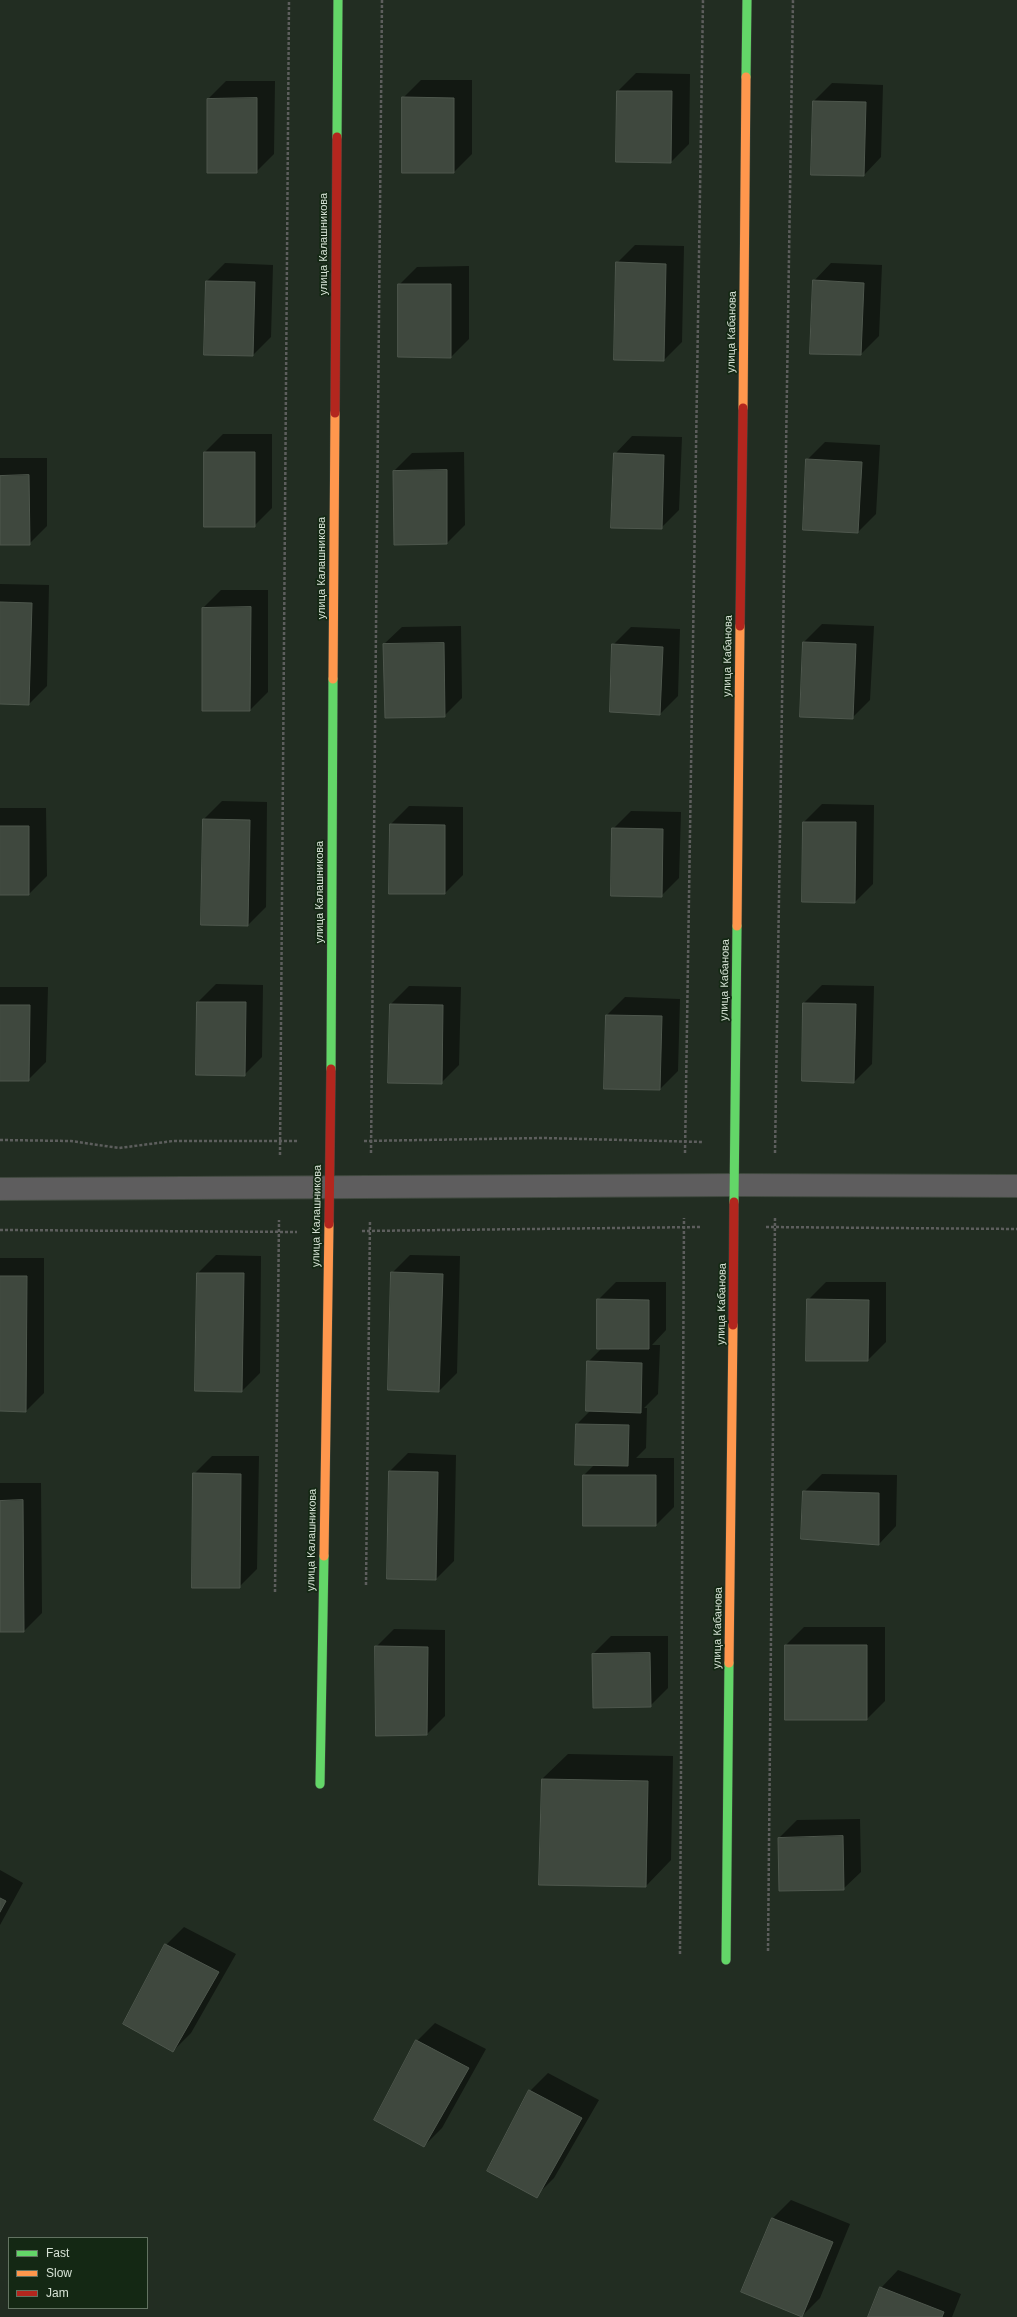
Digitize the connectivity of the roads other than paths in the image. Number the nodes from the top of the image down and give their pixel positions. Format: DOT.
graph roads {
  1 [pos="338,0"];
  2 [pos="747,0"];
  3 [pos="735,1185"];
  4 [pos="330,1186"];
  5 [pos="1017,1186"];
  6 [pos="0,1189"];
  7 [pos="320,1784"];
  8 [pos="726,1960"];
  1 -- 4 [label="street, улица Калашникова"];
  2 -- 3 [label="street, улица Кабанова"];
  3 -- 4 [label="street"];
  3 -- 5 [label="street"];
  3 -- 8 [label="street, улица Кабанова"];
  4 -- 6 [label="street"];
  4 -- 7 [label="street, улица Калашникова"];
}
